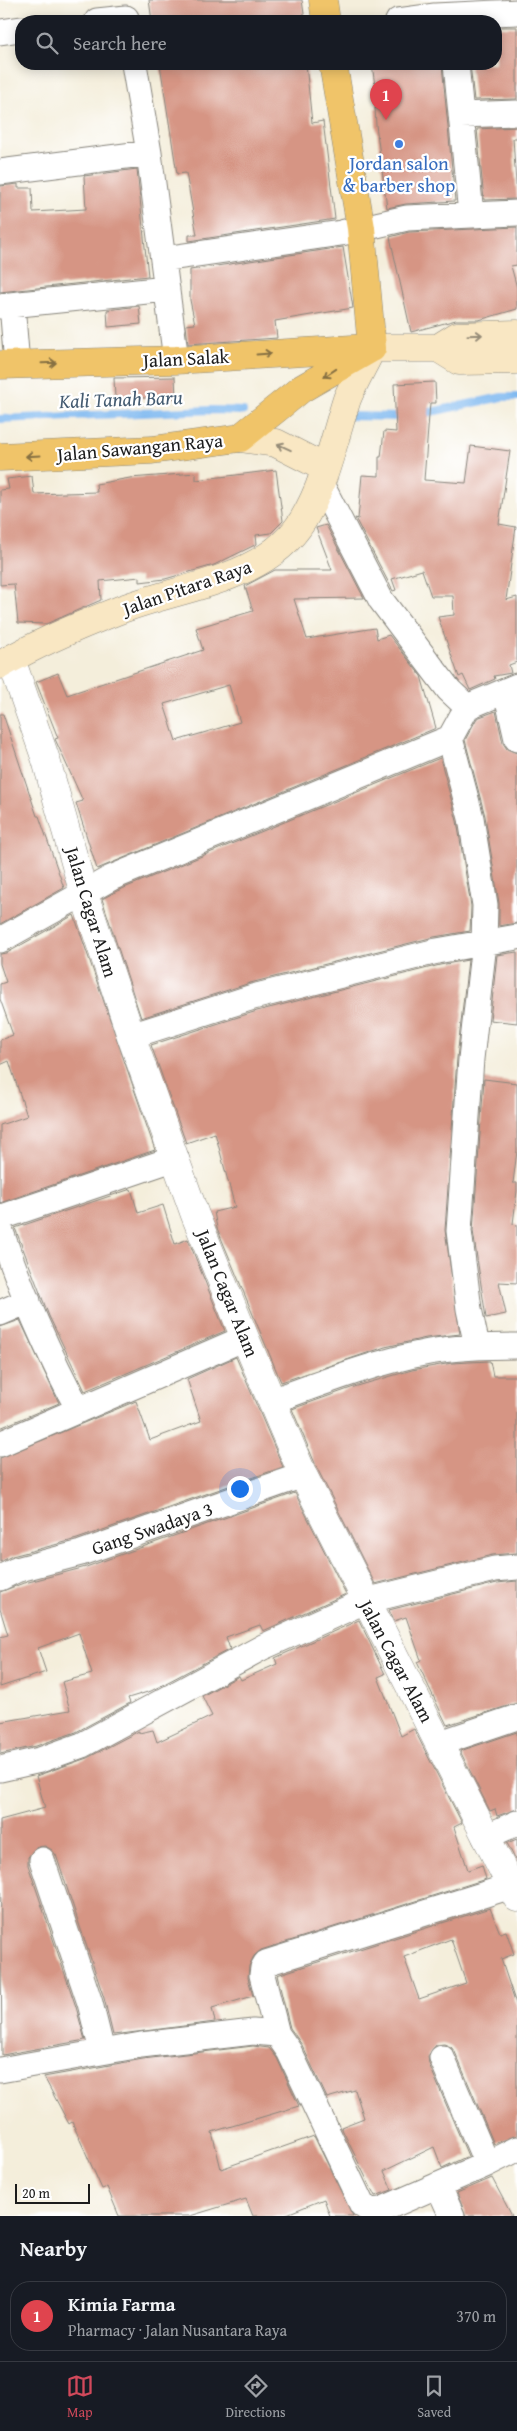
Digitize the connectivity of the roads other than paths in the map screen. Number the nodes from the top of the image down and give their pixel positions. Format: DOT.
graph roads {
  1 [pos="323,0"];
  2 [pos="451,12"];
  3 [pos="517,12"];
  4 [pos="325,15"];
  5 [pos="433,15"];
  6 [pos="15,31"];
  7 [pos="0,32"];
  8 [pos="135,70"];
  9 [pos="334,70"];
  10 [pos="457,70"];
  11 [pos="517,113"];
  12 [pos="461,115"];
  13 [pos="149,152"];
  14 [pos="0,172"];
  15 [pos="517,212"];
  16 [pos="471,214"];
  17 [pos="361,228"];
  18 [pos="163,259"];
  19 [pos="167,289"];
  20 [pos="6,306"];
  21 [pos="517,334"];
  22 [pos="372,348"];
  23 [pos="438,348"];
  24 [pos="176,360"];
  25 [pos="517,360"];
  26 [pos="9,364"];
  27 [pos="240,438"];
  28 [pos="0,457"];
  29 [pos="323,475"];
  30 [pos="6,662"];
  31 [pos="511,689"];
  32 [pos="467,707"];
  33 [pos="450,738"];
  34 [pos="517,739"];
  35 [pos="84,894"];
  36 [pos="517,937"];
  37 [pos="0,940"];
  38 [pos="484,943"];
  39 [pos="131,1036"];
  40 [pos="176,1158"];
  41 [pos="0,1220"];
  42 [pos="0,1229"];
  43 [pos="28,1300"];
  44 [pos="0,1313"];
  45 [pos="245,1338"];
  46 [pos="477,1346"];
  47 [pos="517,1346"];
  48 [pos="272,1400"];
  49 [pos="79,1410"];
  50 [pos="0,1444"];
  51 [pos="302,1475"];
  52 [pos="517,1567"];
  53 [pos="0,1578"];
  54 [pos="365,1601"];
  55 [pos="517,1717"];
  56 [pos="440,1743"];
  57 [pos="0,1769"];
  58 [pos="517,1823"];
  59 [pos="486,1837"];
  60 [pos="42,1860"];
  61 [pos="514,1892"];
  62 [pos="278,2034"];
  63 [pos="102,2051"];
  64 [pos="442,2058"];
  65 [pos="0,2070"];
  66 [pos="517,2149"];
  67 [pos="488,2164"];
  68 [pos="438,2185"];
  69 [pos="370,2214"];
  70 [pos="452,2216"];
  1 -- 4 [label="highway"];
  2 -- 3 [label="street"];
  2 -- 5 [label="street"];
  6 -- 7 [label="street"];
  8 -- 13 [label="street"];
  9 -- 17 [label="highway"];
  10 -- 12 [label="street"];
  11 -- 12 [label="street"];
  12 -- 16 [label="street"];
  13 -- 14 [label="street"];
  13 -- 18 [label="street"];
  15 -- 16 [label="street"];
  16 -- 17 [label="street"];
  17 -- 18 [label="street"];
  17 -- 22 [label="highway"];
  18 -- 19 [label="street"];
  19 -- 20 [label="street"];
  19 -- 24 [label="street"];
  20 -- 26 [label="street"];
  23 -- 21 [label="main road, one-way"];
  22 -- 23 [label="main road"];
  24 -- 22 [label="highway, Jalan Salak, one-way"];
  22 -- 27 [label="highway, Jalan Sawangan Raya, one-way"];
  22 -- 29 [label="main road, Jalan Pitara Raya"];
  23 -- 25 [label="main road"];
  26 -- 24 [label="highway, Jalan Salak, one-way"];
  27 -- 28 [label="highway, Jalan Sawangan Raya, one-way"];
  29 -- 27 [label="main road, one-way"];
  29 -- 30 [label="main road, Jalan Pitara Raya"];
  29 -- 32 [label="street"];
  30 -- 35 [label="street, Jalan Cagar Alam"];
  31 -- 32 [label="street"];
  31 -- 34 [label="street"];
  32 -- 33 [label="street"];
  33 -- 35 [label="street"];
  33 -- 38 [label="street"];
  35 -- 37 [label="street"];
  35 -- 39 [label="street, Jalan Cagar Alam"];
  36 -- 38 [label="street"];
  38 -- 39 [label="street"];
  38 -- 46 [label="street"];
  39 -- 40 [label="street, Jalan Cagar Alam"];
  40 -- 41 [label="street"];
  40 -- 45 [label="street, Jalan Cagar Alam"];
  42 -- 43 [label="street"];
  43 -- 44 [label="street"];
  43 -- 49 [label="street"];
  45 -- 48 [label="street, Jalan Cagar Alam"];
  45 -- 49 [label="street"];
  46 -- 47 [label="street"];
  46 -- 48 [label="street"];
  48 -- 51 [label="street, Jalan Cagar Alam"];
  49 -- 50 [label="street"];
  51 -- 53 [label="street, Gang Swadaya 3"];
  51 -- 54 [label="street, Jalan Cagar Alam"];
  52 -- 54 [label="street"];
  54 -- 56 [label="street, Jalan Cagar Alam"];
  54 -- 57 [label="street"];
  55 -- 56 [label="street"];
  56 -- 59 [label="street, Jalan Cagar Alam"];
  58 -- 59 [label="street"];
  59 -- 61 [label="street, Jalan Cagar Alam"];
  60 -- 63 [label="street"];
  61 -- 62 [label="street"];
  62 -- 63 [label="street"];
  62 -- 69 [label="street"];
  63 -- 65 [label="street"];
  64 -- 67 [label="street"];
  66 -- 67 [label="street"];
  67 -- 68 [label="street"];
  68 -- 69 [label="street"];
  68 -- 70 [label="street"];
}
